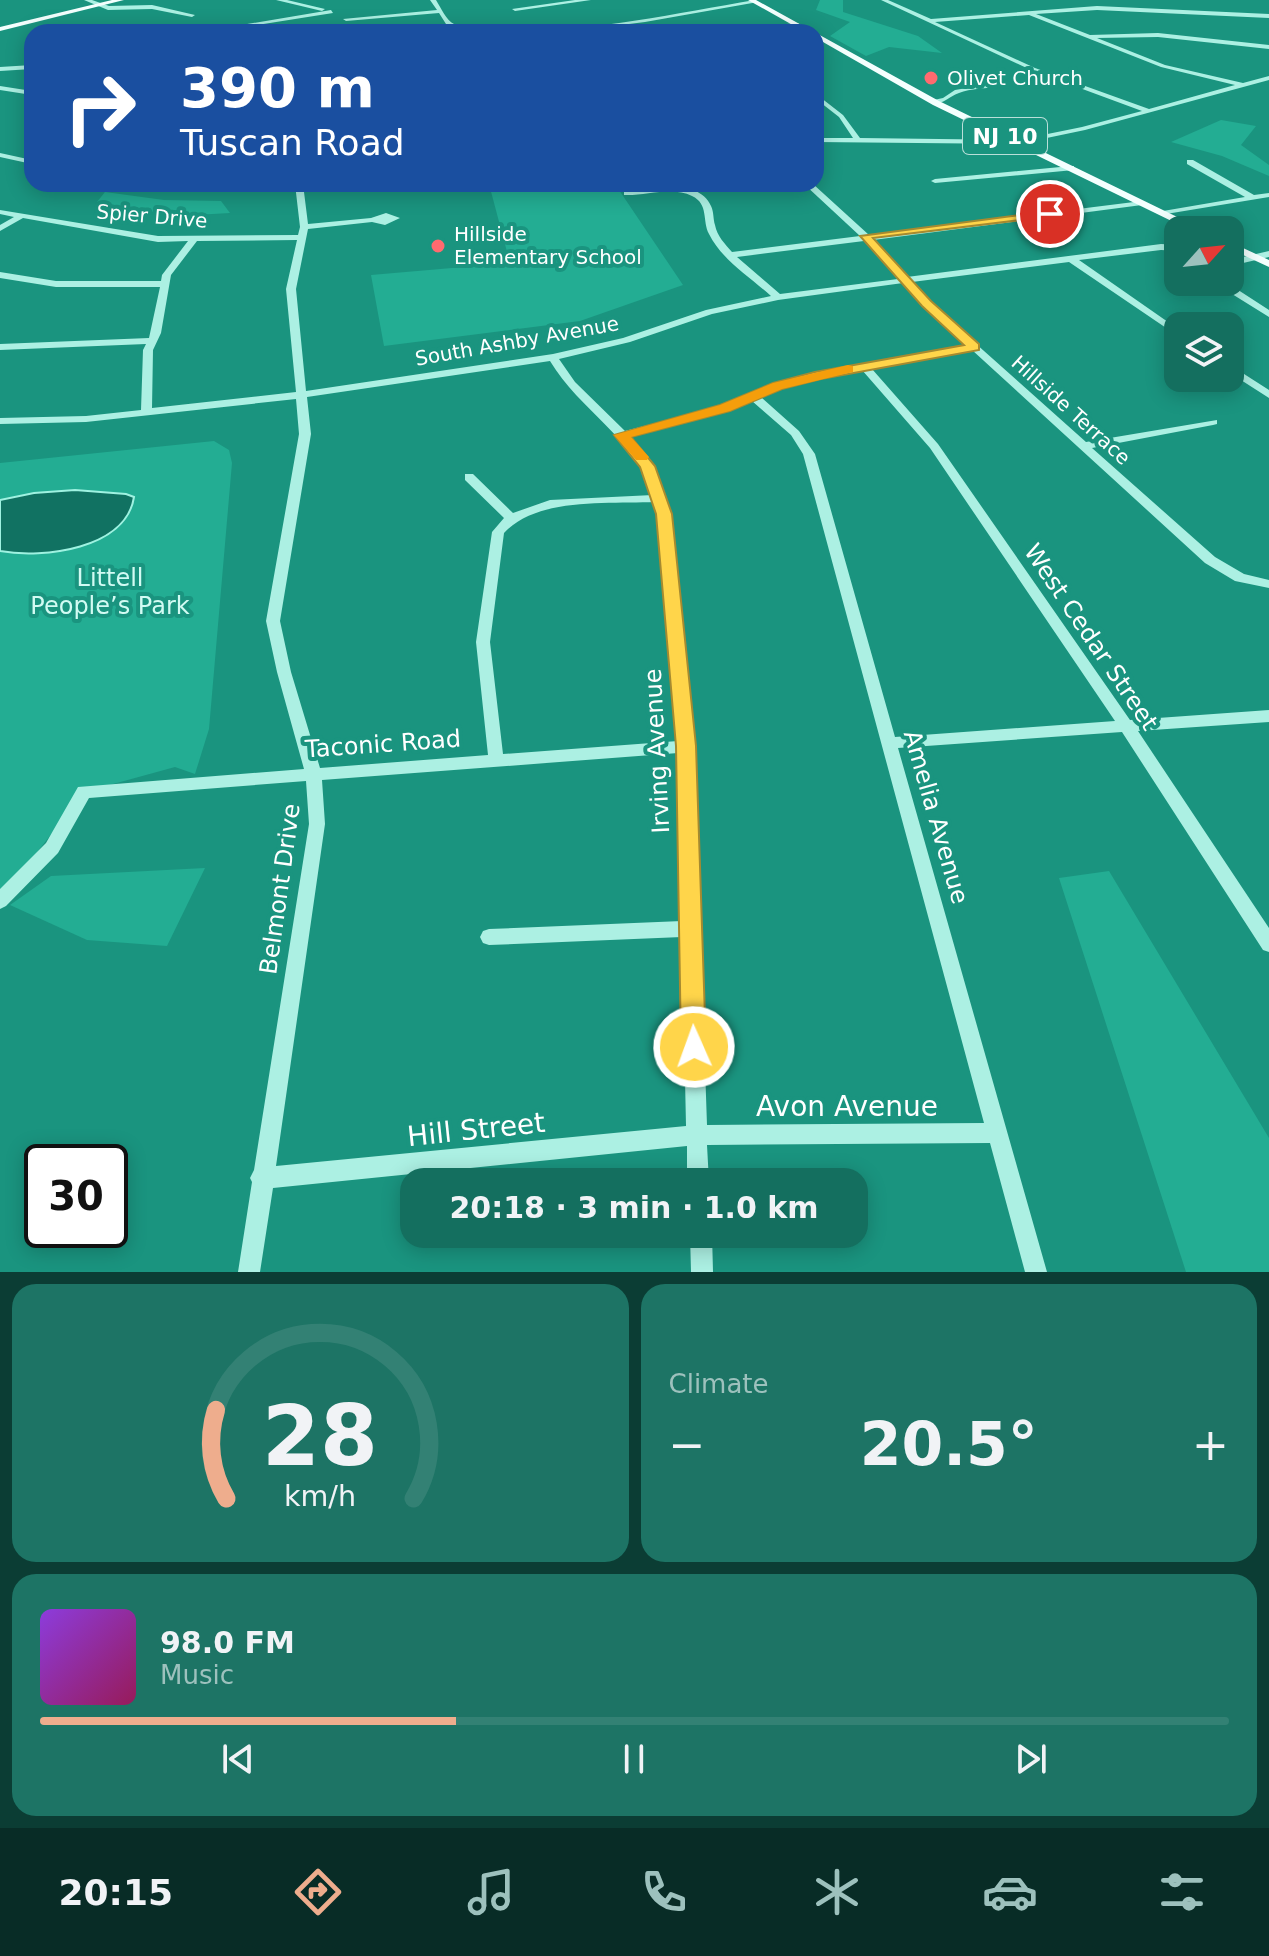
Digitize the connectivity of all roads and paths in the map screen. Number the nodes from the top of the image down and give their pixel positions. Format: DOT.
graph roads {
  1 [pos="87,0"];
  2 [pos="121,0"];
  3 [pos="279,0"];
  4 [pos="433,0"];
  5 [pos="510,0"];
  6 [pos="588,0"];
  7 [pos="884,0"];
  8 [pos="753,1"];
  9 [pos="97,6"];
  10 [pos="515,9"];
  11 [pos="439,11"];
  12 [pos="331,12"];
  13 [pos="1026,12"];
  14 [pos="192,15"];
  15 [pos="1269,16"];
  16 [pos="346,19"];
  17 [pos="933,20"];
  18 [pos="254,24"];
  19 [pos="352,24"];
  20 [pos="453,24"];
  21 [pos="516,24"];
  22 [pos="595,24"];
  23 [pos="796,24"];
  24 [pos="0,29"];
  25 [pos="1089,38"];
  26 [pos="824,40"];
  27 [pos="1269,47"];
  28 [pos="24,68"];
  29 [pos="1,71"];
  30 [pos="1269,78"];
  31 [pos="997,85"];
  32 [pos="1243,85"];
  33 [pos="0,88"];
  34 [pos="24,92"];
  35 [pos="932,101"];
  36 [pos="824,102"];
  37 [pos="824,105"];
  38 [pos="829,105"];
  39 [pos="1147,110"];
  40 [pos="824,140"];
  41 [pos="858,140"];
  42 [pos="1018,142"];
  43 [pos="0,155"];
  44 [pos="24,160"];
  45 [pos="1190,162"];
  46 [pos="1071,168"];
  47 [pos="935,181"];
  48 [pos="300,192"];
  49 [pos="636,192"];
  50 [pos="678,192"];
  51 [pos="817,192"];
  52 [pos="627,193"];
  53 [pos="1269,195"];
  54 [pos="1252,197"];
  55 [pos="1142,203"];
  56 [pos="0,212"];
  57 [pos="1163,213"];
  58 [pos="23,215"];
  59 [pos="1169,216"];
  60 [pos="372,220"];
  61 [pos="0,228"];
  62 [pos="304,232"];
  63 [pos="865,236"];
  64 [pos="193,241"];
  65 [pos="1164,249"];
  66 [pos="1244,252"];
  67 [pos="1269,254"];
  68 [pos="730,255"];
  69 [pos="1255,257"];
  70 [pos="1071,259"];
  71 [pos="1244,261"];
  72 [pos="1269,264"];
  73 [pos="0,275"];
  74 [pos="906,281"];
  75 [pos="165,284"];
  76 [pos="1241,296"];
  77 [pos="778,297"];
  78 [pos="1269,314"];
  79 [pos="1164,323"];
  80 [pos="152,341"];
  81 [pos="0,347"];
  82 [pos="974,347"];
  83 [pos="553,357"];
  84 [pos="864,366"];
  85 [pos="1244,378"];
  86 [pos="299,395"];
  87 [pos="1269,395"];
  88 [pos="753,396"];
  89 [pos="146,413"];
  90 [pos="0,421"];
  91 [pos="1213,422"];
  92 [pos="621,435"];
  93 [pos="1084,446"];
  94 [pos="469,477"];
  95 [pos="660,498"];
  96 [pos="511,518"];
  97 [pos="1269,584"];
  98 [pos="1269,716"];
  99 [pos="1125,724"];
  100 [pos="890,743"];
  101 [pos="686,746"];
  102 [pos="496,759"];
  103 [pos="314,773"];
  104 [pos="0,901"];
  105 [pos="689,929"];
  106 [pos="489,937"];
  107 [pos="1269,944"];
  108 [pos="999,1133"];
  109 [pos="697,1135"];
  110 [pos="698,1168"];
  111 [pos="261,1178"];
  112 [pos="701,1248"];
  113 [pos="249,1272"];
  114 [pos="702,1272"];
  115 [pos="1036,1272"];
  1 -- 9 [label="street"];
  2 -- 9 [label="main road"];
  3 -- 12 [label="street"];
  4 -- 11 [label="street"];
  5 -- 10 [label="street"];
  6 -- 10 [label="street"];
  7 -- 17 [label="street"];
  8 -- 22 [label="street"];
  8 -- 23 [label="main road"];
  9 -- 14 [label="street"];
  9 -- 24 [label="main road"];
  10 -- 21 [label="street"];
  11 -- 16 [label="street"];
  11 -- 20 [label="street"];
  12 -- 16 [label="street"];
  12 -- 18 [label="street"];
  13 -- 15 [label="street"];
  13 -- 17 [label="street"];
  13 -- 25 [label="street"];
  16 -- 19 [label="street"];
  17 -- 39 [label="street"];
  25 -- 27 [label="street"];
  25 -- 32 [label="street"];
  26 -- 35 [label="main road, NJ 10"];
  28 -- 29 [label="street"];
  30 -- 32 [label="street"];
  31 -- 35 [label="street"];
  32 -- 39 [label="street"];
  33 -- 34 [label="street"];
  35 -- 42 [label="main road, NJ 10"];
  36 -- 38 [label="street"];
  37 -- 38 [label="street"];
  38 -- 41 [label="street"];
  39 -- 42 [label="street"];
  40 -- 41 [label="street"];
  41 -- 42 [label="street"];
  42 -- 46 [label="main road, NJ 10"];
  43 -- 44 [label="street"];
  45 -- 54 [label="street"];
  46 -- 47 [label="street"];
  46 -- 55 [label="main road, NJ 10"];
  48 -- 62 [label="street, Belmont Drive"];
  49 -- 52 [label="street"];
  50 -- 68 [label="street"];
  51 -- 63 [label="street, Hillside Terrace"];
  53 -- 54 [label="street"];
  54 -- 57 [label="street"];
  55 -- 57 [label="main road, NJ 10"];
  55 -- 63 [label="street"];
  56 -- 58 [label="street, Spier Drive"];
  57 -- 59 [label="main road, NJ 10"];
  58 -- 61 [label="street"];
  58 -- 64 [label="street, Spier Drive"];
  60 -- 62 [label="street, Spier Drive"];
  62 -- 64 [label="street, Spier Drive"];
  62 -- 86 [label="street, Belmont Drive"];
  63 -- 68 [label="street"];
  63 -- 74 [label="street, Hillside Terrace"];
  64 -- 75 [label="street"];
  65 -- 70 [label="street, South Ashby Avenue"];
  66 -- 69 [label="main road"];
  67 -- 69 [label="street"];
  68 -- 77 [label="street"];
  69 -- 71 [label="street"];
  69 -- 72 [label="main road"];
  70 -- 74 [label="street, South Ashby Avenue"];
  70 -- 79 [label="street"];
  73 -- 75 [label="street"];
  74 -- 77 [label="street, South Ashby Avenue"];
  74 -- 82 [label="street, Hillside Terrace"];
  75 -- 80 [label="street"];
  76 -- 78 [label="street"];
  77 -- 83 [label="street, South Ashby Avenue"];
  80 -- 81 [label="street"];
  80 -- 89 [label="street"];
  82 -- 84 [label="street"];
  82 -- 93 [label="street, Hillside Terrace"];
  83 -- 86 [label="street, South Ashby Avenue"];
  83 -- 92 [label="street, Irving Avenue"];
  84 -- 88 [label="street"];
  84 -- 99 [label="street, West Cedar Street"];
  85 -- 87 [label="street"];
  86 -- 89 [label="street, South Ashby Avenue"];
  86 -- 103 [label="street, Belmont Drive"];
  88 -- 92 [label="street"];
  88 -- 100 [label="street, Amelia Avenue"];
  89 -- 90 [label="street, South Ashby Avenue"];
  91 -- 93 [label="street"];
  92 -- 95 [label="street, Irving Avenue"];
  93 -- 97 [label="street, Hillside Terrace"];
  94 -- 96 [label="street"];
  95 -- 96 [label="street"];
  95 -- 101 [label="street, Irving Avenue"];
  96 -- 102 [label="street"];
  98 -- 99 [label="street"];
  99 -- 100 [label="street"];
  99 -- 107 [label="street, West Cedar Street"];
  100 -- 108 [label="street, Amelia Avenue"];
  101 -- 102 [label="street, Taconic Road"];
  101 -- 105 [label="street, Irving Avenue"];
  102 -- 103 [label="street, Taconic Road"];
  103 -- 104 [label="street, Taconic Road"];
  103 -- 111 [label="street, Belmont Drive"];
  105 -- 106 [label="street"];
  105 -- 109 [label="street, Irving Avenue"];
  108 -- 109 [label="street, Avon Avenue"];
  108 -- 115 [label="street, Amelia Avenue"];
  109 -- 110 [label="street, Irving Avenue"];
  109 -- 111 [label="street, Hill Street"];
  111 -- 113 [label="street, Belmont Drive"];
  112 -- 114 [label="street"];
}
